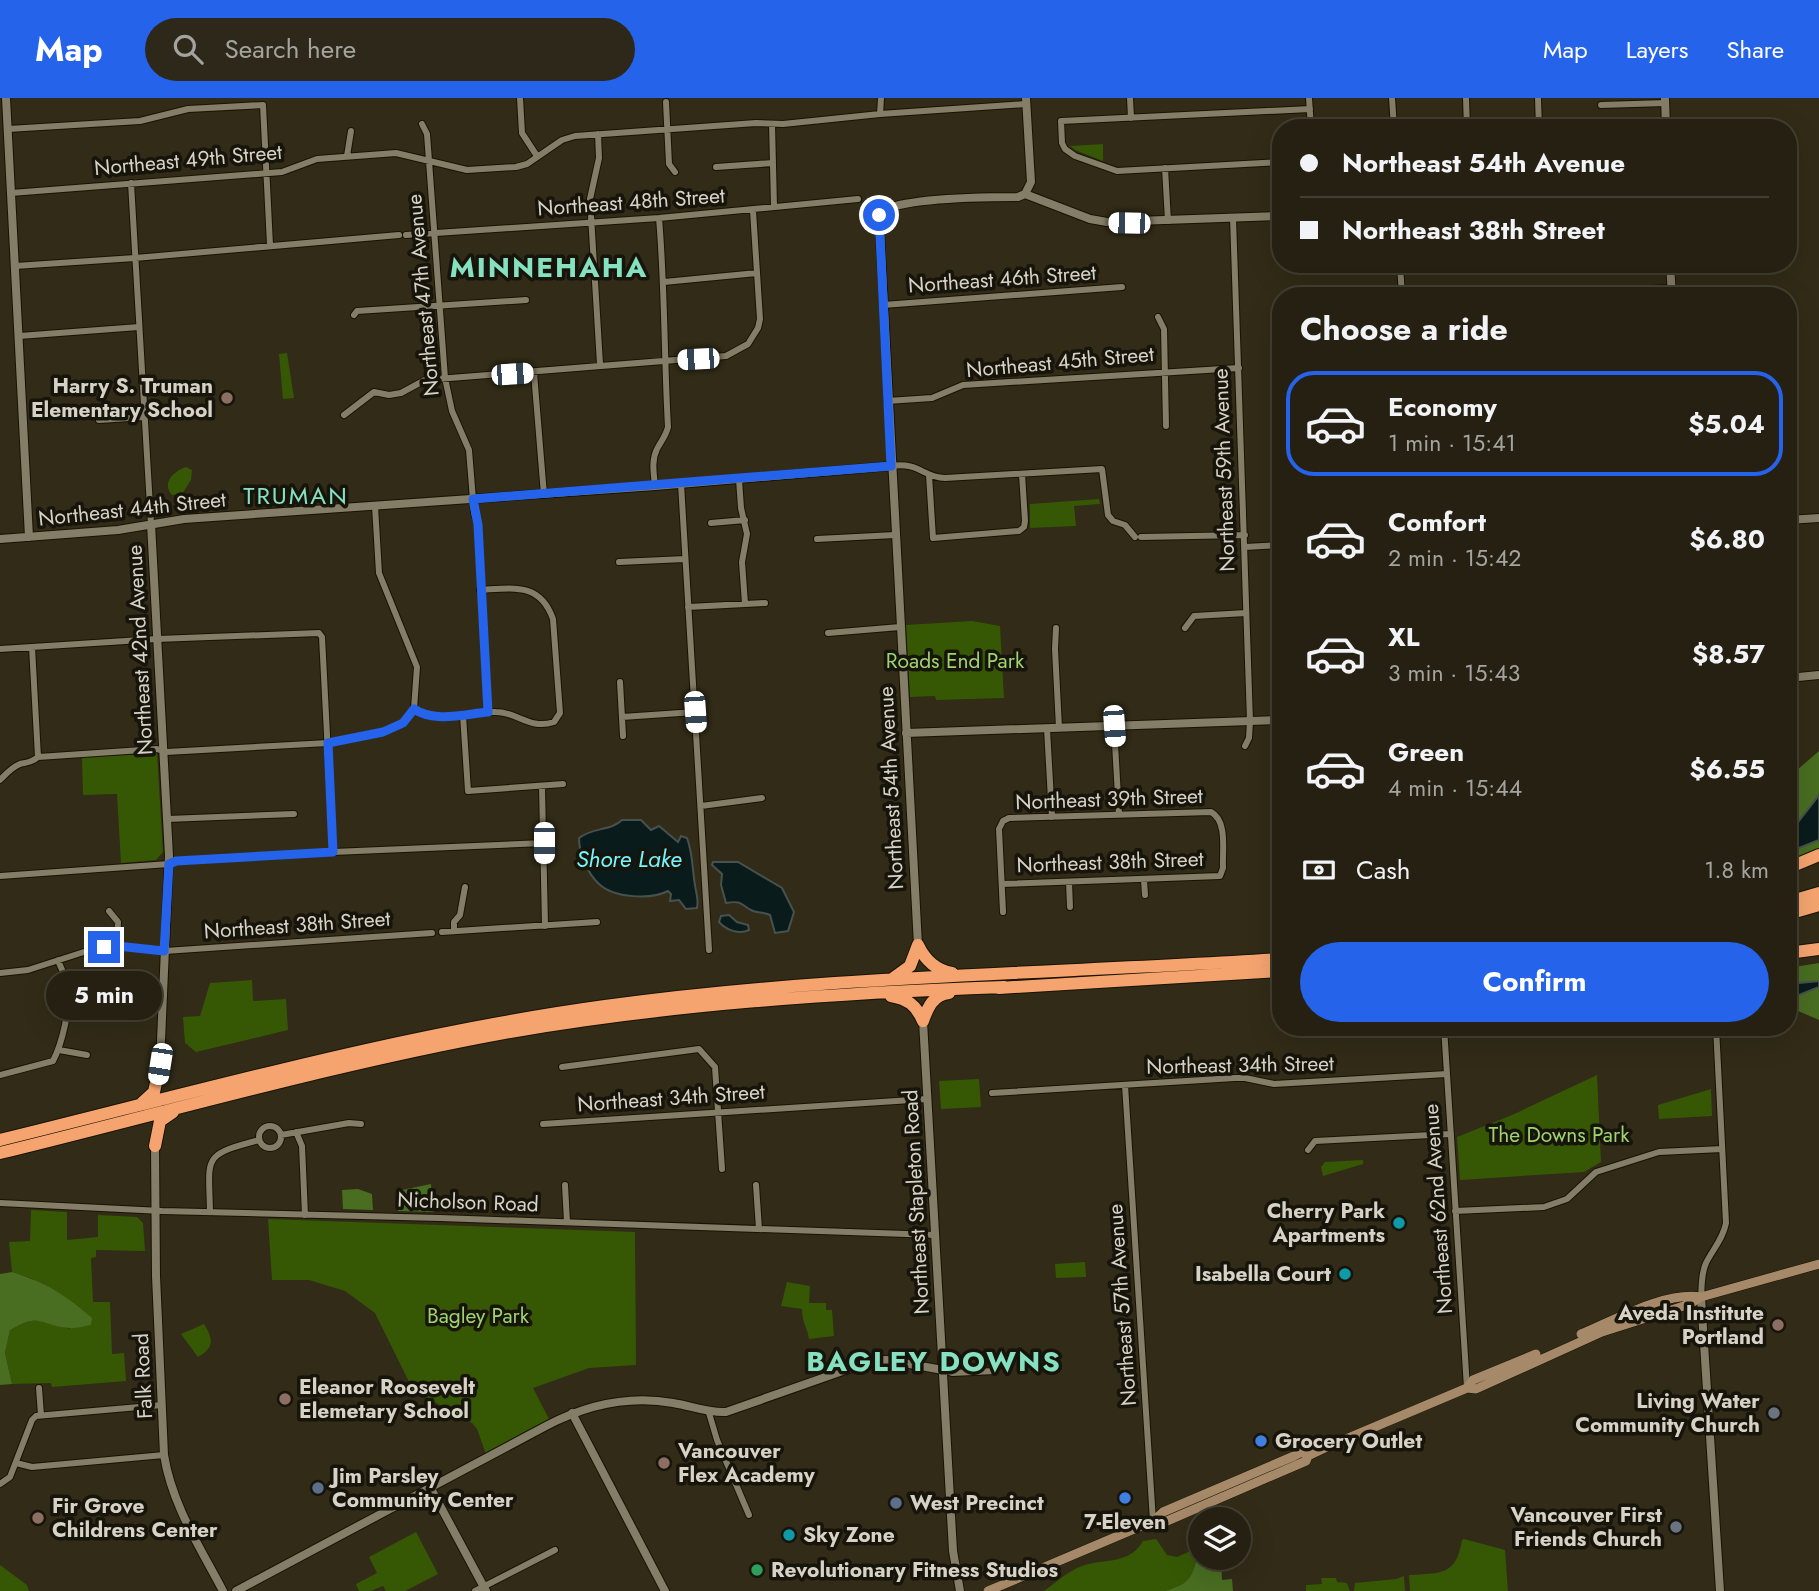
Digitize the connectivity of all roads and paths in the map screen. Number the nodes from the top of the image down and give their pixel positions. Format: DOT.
graph roads {
  1 [pos="6,98"];
  2 [pos="520,98"];
  3 [pos="881,98"];
  4 [pos="1130,98"];
  5 [pos="1310,98"];
  6 [pos="1392,98"];
  7 [pos="1465,98"];
  8 [pos="1538,98"];
  9 [pos="1026,101"];
  10 [pos="1666,101"];
  11 [pos="666,102"];
  12 [pos="1601,105"];
  13 [pos="1310,109"];
  14 [pos="880,114"];
  15 [pos="1131,118"];
  16 [pos="1311,119"];
  17 [pos="1393,119"];
  18 [pos="1466,119"];
  19 [pos="1539,119"];
  20 [pos="1666,119"];
  21 [pos="422,124"];
  22 [pos="772,124"];
  23 [pos="8,129"];
  24 [pos="666,130"];
  25 [pos="351,131"];
  26 [pos="598,134"];
  27 [pos="347,156"];
  28 [pos="537,156"];
  29 [pos="429,160"];
  30 [pos="1272,162"];
  31 [pos="773,163"];
  32 [pos="716,167"];
  33 [pos="1166,168"];
  34 [pos="675,172"];
  35 [pos="267,174"];
  36 [pos="131,183"];
  37 [pos="11,193"];
  38 [pos="1026,194"];
  39 [pos="858,199"];
  40 [pos="774,206"];
  41 [pos="0,211"];
  42 [pos="12,211"];
  43 [pos="752,211"];
  44 [pos="1272,216"];
  45 [pos="659,218"];
  46 [pos="1233,218"];
  47 [pos="1168,221"];
  48 [pos="591,223"];
  49 [pos="432,234"];
  50 [pos="270,245"];
  51 [pos="135,258"];
  52 [pos="15,266"];
  53 [pos="757,273"];
  54 [pos="664,282"];
  55 [pos="1122,288"];
  56 [pos="526,300"];
  57 [pos="883,305"];
  58 [pos="441,306"];
  59 [pos="354,314"];
  60 [pos="1158,317"];
  61 [pos="139,327"];
  62 [pos="19,336"];
  63 [pos="664,360"];
  64 [pos="600,364"];
  65 [pos="1238,368"];
  66 [pos="1165,371"];
  67 [pos="534,373"];
  68 [pos="445,378"];
  69 [pos="887,401"];
  70 [pos="344,415"];
  71 [pos="144,417"];
  72 [pos="99,420"];
  73 [pos="1166,426"];
  74 [pos="891,466"];
  75 [pos="1022,474"];
  76 [pos="929,475"];
  77 [pos="739,479"];
  78 [pos="681,484"];
  79 [pos="655,486"];
  80 [pos="544,495"];
  81 [pos="473,499"];
  82 [pos="375,506"];
  83 [pos="1819,518"];
  84 [pos="1797,519"];
  85 [pos="744,520"];
  86 [pos="711,523"];
  87 [pos="151,524"];
  88 [pos="895,535"];
  89 [pos="1245,535"];
  90 [pos="29,537"];
  91 [pos="0,539"];
  92 [pos="817,539"];
  93 [pos="1272,546"];
  94 [pos="1245,547"];
  95 [pos="685,559"];
  96 [pos="619,562"];
  97 [pos="480,590"];
  98 [pos="765,603"];
  99 [pos="745,604"];
  100 [pos="688,607"];
  101 [pos="1246,613"];
  102 [pos="900,627"];
  103 [pos="1056,628"];
  104 [pos="1185,628"];
  105 [pos="828,633"];
  106 [pos="157,639"];
  107 [pos="33,647"];
  108 [pos="0,649"];
  109 [pos="1819,675"];
  110 [pos="1797,677"];
  111 [pos="620,682"];
  112 [pos="414,709"];
  113 [pos="488,712"];
  114 [pos="695,712"];
  115 [pos="463,715"];
  116 [pos="622,717"];
  117 [pos="1272,720"];
  118 [pos="1250,721"];
  119 [pos="1114,726"];
  120 [pos="1059,728"];
  121 [pos="1046,729"];
  122 [pos="906,733"];
  123 [pos="623,736"];
  124 [pos="328,743"];
  125 [pos="1245,746"];
  126 [pos="162,751"];
  127 [pos="38,757"];
  128 [pos="0,780"];
  129 [pos="563,784"];
  130 [pos="542,786"];
  131 [pos="762,798"];
  132 [pos="701,806"];
  133 [pos="294,814"];
  134 [pos="1119,814"];
  135 [pos="1052,817"];
  136 [pos="167,819"];
  137 [pos="544,843"];
  138 [pos="333,852"];
  139 [pos="1817,856"];
  140 [pos="169,864"];
  141 [pos="1797,864"];
  142 [pos="0,876"];
  143 [pos="1220,876"];
  144 [pos="1144,880"];
  145 [pos="1069,882"];
  146 [pos="1002,884"];
  147 [pos="466,887"];
  148 [pos="1819,894"];
  149 [pos="1145,895"];
  150 [pos="1797,900"];
  151 [pos="1819,905"];
  152 [pos="1070,908"];
  153 [pos="110,911"];
  154 [pos="1797,911"];
  155 [pos="1003,912"];
  156 [pos="597,922"];
  157 [pos="545,926"];
  158 [pos="454,931"];
  159 [pos="442,932"];
  160 [pos="432,933"];
  161 [pos="918,945"];
  162 [pos="117,946"];
  163 [pos="1819,949"];
  164 [pos="709,950"];
  165 [pos="164,951"];
  166 [pos="1797,952"];
  167 [pos="1272,959"];
  168 [pos="58,960"];
  169 [pos="1272,972"];
  170 [pos="0,973"];
  171 [pos="1001,974"];
  172 [pos="890,980"];
  173 [pos="1004,987"];
  174 [pos="831,996"];
  175 [pos="923,1021"];
  176 [pos="1445,1036"];
  177 [pos="1716,1036"];
  178 [pos="59,1050"];
  179 [pos="87,1055"];
  180 [pos="160,1064"];
  181 [pos="562,1067"];
  182 [pos="1447,1074"];
  183 [pos="0,1075"];
  184 [pos="1125,1086"];
  185 [pos="992,1093"];
  186 [pos="186,1094"];
  187 [pos="927,1099"];
  188 [pos="138,1105"];
  189 [pos="180,1107"];
  190 [pos="719,1112"];
  191 [pos="125,1122"];
  192 [pos="361,1124"];
  193 [pos="543,1124"];
  194 [pos="296,1132"];
  195 [pos="1451,1134"];
  196 [pos="281,1135"];
  197 [pos="0,1140"];
  198 [pos="259,1140"];
  199 [pos="155,1146"];
  200 [pos="1722,1149"];
  201 [pos="1308,1150"];
  202 [pos="0,1153"];
  203 [pos="722,1169"];
  204 [pos="565,1185"];
  205 [pos="756,1185"];
  206 [pos="0,1203"];
  207 [pos="155,1211"];
  208 [pos="1455,1211"];
  209 [pos="210,1213"];
  210 [pos="305,1215"];
  211 [pos="567,1222"];
  212 [pos="759,1229"];
  213 [pos="935,1235"];
  214 [pos="1819,1264"];
  215 [pos="1701,1297"];
  216 [pos="943,1370"];
  217 [pos="995,1371"];
  218 [pos="39,1388"];
  219 [pos="1467,1388"];
  220 [pos="162,1405"];
  221 [pos="709,1412"];
  222 [pos="572,1413"];
  223 [pos="41,1415"];
  224 [pos="164,1455"];
  225 [pos="16,1463"];
  226 [pos="0,1485"];
  227 [pos="430,1487"];
  228 [pos="749,1515"];
  229 [pos="1153,1521"];
  230 [pos="555,1550"];
  231 [pos="482,1589"];
  232 [pos="223,1591"];
  233 [pos="236,1591"];
  234 [pos="665,1591"];
  235 [pos="960,1591"];
  236 [pos="988,1591"];
  237 [pos="1720,1591"];
  1 -- 23 [label="street"];
  2 -- 28 [label="street"];
  3 -- 14 [label="street"];
  4 -- 15 [label="street"];
  5 -- 13 [label="street"];
  6 -- 17 [label="street"];
  7 -- 18 [label="street"];
  8 -- 19 [label="street"];
  9 -- 14 [label="street, Northeast 49th Street"];
  9 -- 38 [label="street"];
  10 -- 12 [label="street"];
  10 -- 20 [label="street"];
  11 -- 24 [label="street"];
  13 -- 15 [label="street"];
  13 -- 16 [label="street"];
  14 -- 22 [label="street, Northeast 49th Street"];
  15 -- 33 [label="street"];
  21 -- 29 [label="street, Northeast 47th Avenue"];
  22 -- 24 [label="street, Northeast 49th Street"];
  22 -- 31 [label="street"];
  23 -- 35 [label="street"];
  23 -- 37 [label="street"];
  24 -- 26 [label="street, Northeast 49th Street"];
  24 -- 34 [label="street"];
  25 -- 27 [label="street"];
  26 -- 28 [label="street, Northeast 49th Street"];
  26 -- 48 [label="street"];
  27 -- 29 [label="street, Northeast 49th Street"];
  27 -- 35 [label="street, Northeast 49th Street"];
  28 -- 29 [label="street, Northeast 49th Street"];
  29 -- 49 [label="street, Northeast 47th Avenue"];
  30 -- 33 [label="street"];
  31 -- 32 [label="street"];
  31 -- 40 [label="street"];
  33 -- 47 [label="street"];
  35 -- 36 [label="street, Northeast 49th Street"];
  35 -- 50 [label="street"];
  36 -- 37 [label="street, Northeast 49th Street"];
  36 -- 51 [label="street, Northeast 42nd Avenue"];
  37 -- 42 [label="street"];
  38 -- 47 [label="street"];
  38 -- 57 [label="street, Northeast 54th Avenue"];
  39 -- 40 [label="street, Northeast 48th Street"];
  40 -- 43 [label="street, Northeast 48th Street"];
  41 -- 42 [label="street"];
  42 -- 52 [label="street"];
  43 -- 45 [label="street, Northeast 48th Street"];
  43 -- 53 [label="street"];
  44 -- 46 [label="street"];
  45 -- 48 [label="street, Northeast 48th Street"];
  45 -- 54 [label="street"];
  46 -- 47 [label="street"];
  46 -- 65 [label="street, Northeast 59th Avenue"];
  48 -- 49 [label="street, Northeast 48th Street"];
  48 -- 64 [label="street"];
  49 -- 50 [label="street, Northeast 48th Street"];
  49 -- 58 [label="street, Northeast 47th Avenue"];
  50 -- 51 [label="street, Northeast 48th Street"];
  51 -- 52 [label="street, Northeast 48th Street"];
  51 -- 61 [label="street, Northeast 42nd Avenue"];
  52 -- 62 [label="street"];
  53 -- 54 [label="street"];
  53 -- 63 [label="street"];
  54 -- 63 [label="street"];
  55 -- 57 [label="street, Northeast 46th Street"];
  56 -- 58 [label="street"];
  57 -- 69 [label="street, Northeast 54th Avenue"];
  58 -- 59 [label="street"];
  58 -- 68 [label="street, Northeast 47th Avenue"];
  60 -- 66 [label="street"];
  61 -- 62 [label="street"];
  61 -- 71 [label="street, Northeast 42nd Avenue"];
  62 -- 90 [label="street"];
  63 -- 64 [label="street"];
  63 -- 79 [label="street"];
  64 -- 67 [label="street"];
  65 -- 66 [label="street, Northeast 45th Street"];
  65 -- 89 [label="street, Northeast 59th Avenue"];
  66 -- 69 [label="street, Northeast 45th Street"];
  66 -- 73 [label="street"];
  67 -- 68 [label="street"];
  67 -- 80 [label="street"];
  68 -- 70 [label="street"];
  68 -- 81 [label="street, Northeast 47th Avenue"];
  69 -- 74 [label="street, Northeast 54th Avenue"];
  71 -- 72 [label="street"];
  71 -- 87 [label="street, Northeast 42nd Avenue"];
  74 -- 76 [label="street, Northeast 44th Street"];
  74 -- 77 [label="street, Northeast 44th Street"];
  74 -- 88 [label="street, Northeast 54th Avenue"];
  75 -- 76 [label="street, Northeast 44th Street"];
  75 -- 76 [label="street"];
  75 -- 89 [label="street, Northeast 44th Street"];
  77 -- 78 [label="street, Northeast 44th Street"];
  77 -- 85 [label="street"];
  78 -- 79 [label="street, Northeast 44th Street"];
  78 -- 95 [label="street"];
  79 -- 80 [label="street, Northeast 44th Street"];
  80 -- 81 [label="street, Northeast 44th Street"];
  81 -- 82 [label="street, Northeast 44th Street"];
  81 -- 97 [label="street, Northeast 47th Avenue"];
  82 -- 87 [label="street, Northeast 44th Street"];
  82 -- 112 [label="street"];
  83 -- 84 [label="street"];
  85 -- 86 [label="street"];
  85 -- 99 [label="street"];
  87 -- 90 [label="street, Northeast 44th Street"];
  87 -- 106 [label="street, Northeast 42nd Avenue"];
  88 -- 92 [label="street"];
  88 -- 102 [label="street, Northeast 54th Avenue"];
  89 -- 94 [label="street, Northeast 59th Avenue"];
  90 -- 91 [label="street, Northeast 44th Street"];
  93 -- 94 [label="street"];
  94 -- 101 [label="street, Northeast 59th Avenue"];
  95 -- 96 [label="street"];
  95 -- 100 [label="street"];
  97 -- 113 [label="street, Northeast 47th Avenue"];
  97 -- 113 [label="street"];
  98 -- 99 [label="street"];
  99 -- 100 [label="street"];
  100 -- 114 [label="street"];
  101 -- 104 [label="street"];
  101 -- 118 [label="street, Northeast 59th Avenue"];
  102 -- 105 [label="street"];
  102 -- 122 [label="street, Northeast 54th Avenue"];
  103 -- 120 [label="street"];
  106 -- 107 [label="street"];
  106 -- 124 [label="street"];
  106 -- 126 [label="street, Northeast 42nd Avenue"];
  107 -- 108 [label="street"];
  107 -- 127 [label="street"];
  109 -- 110 [label="street"];
  111 -- 116 [label="street"];
  112 -- 115 [label="street"];
  112 -- 124 [label="street"];
  113 -- 115 [label="street"];
  114 -- 116 [label="street"];
  114 -- 132 [label="street"];
  115 -- 130 [label="street"];
  116 -- 123 [label="street"];
  117 -- 118 [label="street"];
  118 -- 119 [label="street"];
  118 -- 125 [label="street, Northeast 59th Avenue"];
  119 -- 120 [label="street"];
  119 -- 134 [label="street"];
  120 -- 121 [label="street"];
  121 -- 122 [label="street"];
  121 -- 135 [label="street"];
  122 -- 161 [label="street, Northeast 54th Avenue"];
  124 -- 126 [label="street"];
  124 -- 138 [label="street"];
  126 -- 127 [label="street"];
  126 -- 136 [label="street, Northeast 42nd Avenue"];
  127 -- 128 [label="street"];
  129 -- 130 [label="street"];
  130 -- 137 [label="street"];
  131 -- 132 [label="street"];
  132 -- 164 [label="street"];
  133 -- 136 [label="street"];
  134 -- 135 [label="street, Northeast 39th Street"];
  134 -- 143 [label="street, Northeast 39th Street"];
  135 -- 146 [label="street, Northeast 39th Street"];
  136 -- 140 [label="street, Northeast 42nd Avenue"];
  137 -- 138 [label="street"];
  137 -- 157 [label="street"];
  138 -- 140 [label="street"];
  139 -- 141 [label="highway"];
  140 -- 142 [label="street"];
  140 -- 165 [label="street, Northeast 42nd Avenue"];
  143 -- 144 [label="street, Northeast 38th Street"];
  144 -- 145 [label="street, Northeast 38th Street"];
  144 -- 149 [label="street"];
  145 -- 146 [label="street, Northeast 38th Street"];
  145 -- 152 [label="street"];
  146 -- 155 [label="street"];
  147 -- 158 [label="street"];
  148 -- 150 [label="highway"];
  151 -- 154 [label="highway"];
  153 -- 162 [label="street"];
  156 -- 157 [label="street"];
  157 -- 158 [label="street"];
  158 -- 159 [label="street"];
  160 -- 165 [label="street, Northeast 38th Street"];
  161 -- 171 [label="highway"];
  161 -- 172 [label="highway"];
  162 -- 165 [label="street, Northeast 38th Street"];
  162 -- 168 [label="street, Northeast 38th Street"];
  163 -- 166 [label="highway"];
  165 -- 180 [label="street, Northeast 42nd Avenue"];
  167 -- 171 [label="highway"];
  168 -- 170 [label="street, Northeast 38th Street"];
  168 -- 178 [label="street"];
  169 -- 173 [label="highway"];
  171 -- 172 [label="highway"];
  172 -- 186 [label="highway"];
  173 -- 174 [label="highway"];
  173 -- 175 [label="highway"];
  174 -- 175 [label="highway"];
  174 -- 189 [label="highway"];
  175 -- 187 [label="street, Northeast Stapleton Road"];
  176 -- 182 [label="street, Northeast 62nd Avenue"];
  177 -- 200 [label="street"];
  178 -- 179 [label="street"];
  178 -- 183 [label="street"];
  180 -- 186 [label="highway"];
  180 -- 188 [label="highway"];
  181 -- 190 [label="street"];
  182 -- 184 [label="street, Northeast 34th Street"];
  182 -- 195 [label="street, Northeast 62nd Avenue"];
  184 -- 185 [label="street, Northeast 34th Street"];
  184 -- 229 [label="street, Northeast 57th Avenue"];
  186 -- 188 [label="highway"];
  187 -- 190 [label="street, Northeast 34th Street"];
  187 -- 213 [label="street, Northeast Stapleton Road"];
  188 -- 197 [label="highway"];
  189 -- 191 [label="highway"];
  189 -- 199 [label="highway"];
  190 -- 193 [label="street, Northeast 34th Street"];
  190 -- 203 [label="street"];
  191 -- 199 [label="highway"];
  191 -- 202 [label="highway"];
  192 -- 194 [label="street"];
  194 -- 196 [label="street"];
  194 -- 210 [label="street"];
  195 -- 201 [label="street"];
  195 -- 208 [label="street, Northeast 62nd Avenue"];
  196 -- 198 [label="street"];
  196 -- 198 [label="street"];
  198 -- 209 [label="street"];
  199 -- 207 [label="street, Falk Road"];
  200 -- 208 [label="street"];
  200 -- 215 [label="street"];
  204 -- 211 [label="street"];
  205 -- 212 [label="street"];
  206 -- 207 [label="street, Nicholson Road"];
  207 -- 209 [label="street, Nicholson Road"];
  207 -- 220 [label="street, Falk Road"];
  208 -- 219 [label="street, Northeast 62nd Avenue"];
  209 -- 210 [label="street, Nicholson Road"];
  210 -- 211 [label="street, Nicholson Road"];
  211 -- 212 [label="street, Nicholson Road"];
  212 -- 213 [label="street, Nicholson Road"];
  213 -- 216 [label="street, Northeast Stapleton Road"];
  214 -- 215 [label="main road"];
  215 -- 219 [label="main road"];
  215 -- 237 [label="street"];
  216 -- 217 [label="street"];
  216 -- 221 [label="street"];
  216 -- 235 [label="street, Northeast Stapleton Road"];
  218 -- 223 [label="street"];
  219 -- 229 [label="main road"];
  220 -- 223 [label="street"];
  220 -- 224 [label="street, Falk Road"];
  221 -- 222 [label="street"];
  221 -- 228 [label="street"];
  222 -- 227 [label="street"];
  222 -- 234 [label="street"];
  223 -- 225 [label="street"];
  224 -- 225 [label="street"];
  224 -- 232 [label="street, Falk Road"];
  225 -- 226 [label="street"];
  227 -- 231 [label="street"];
  227 -- 233 [label="street"];
  229 -- 236 [label="main road"];
  230 -- 231 [label="street"];
}
